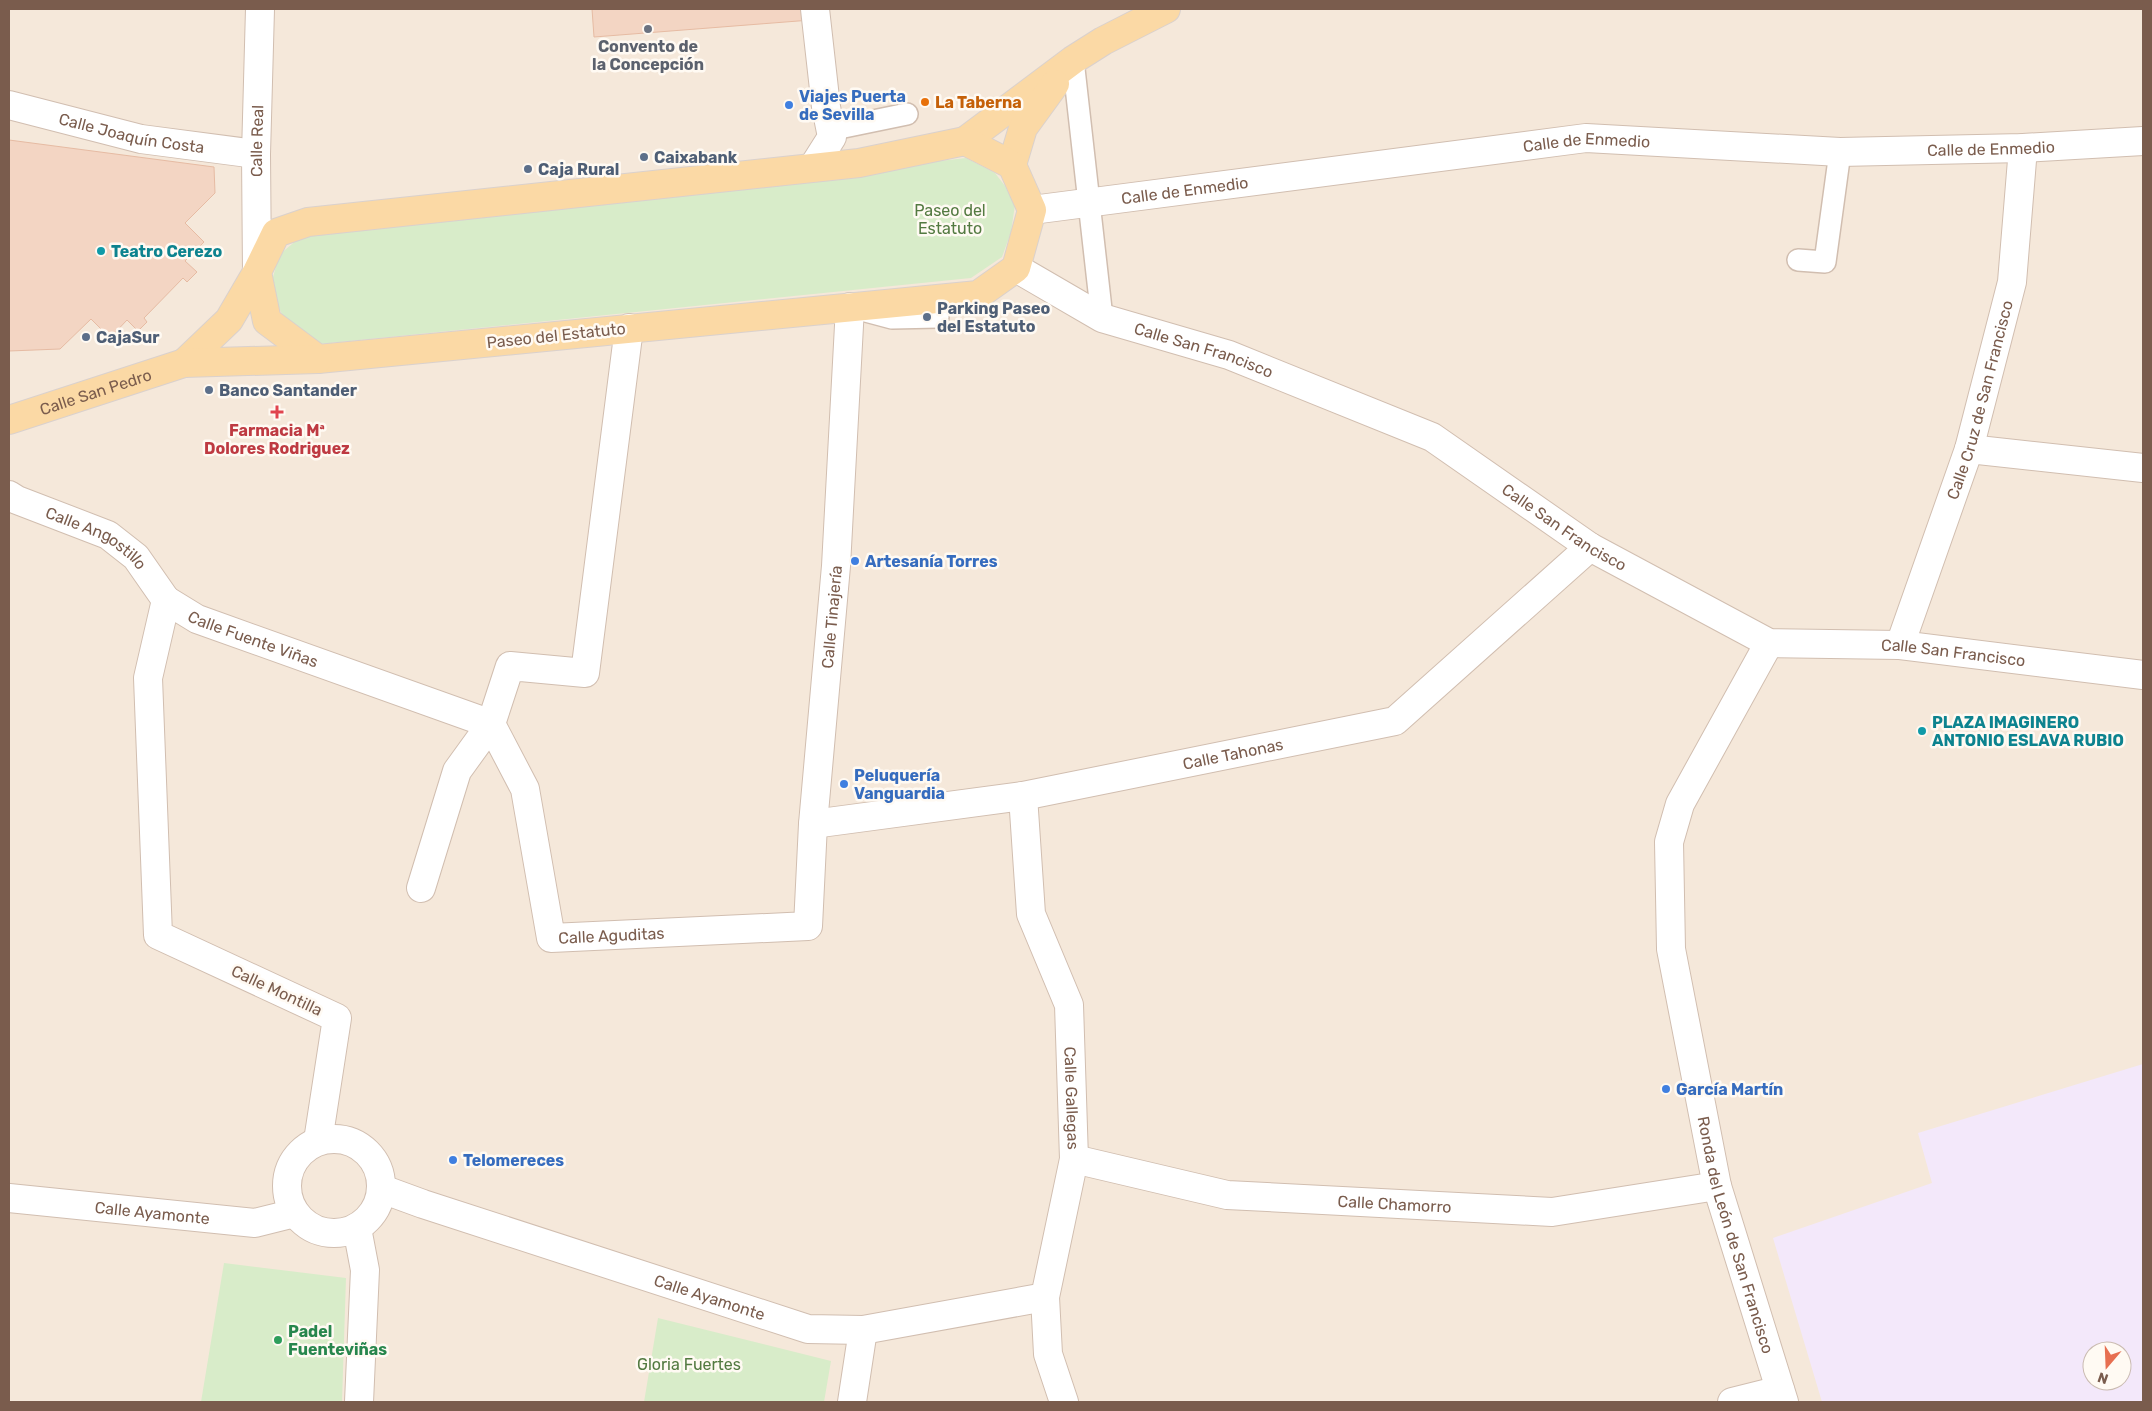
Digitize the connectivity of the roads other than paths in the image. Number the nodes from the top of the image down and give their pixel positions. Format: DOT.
graph roads {
  1 [pos="260,9"];
  2 [pos="815,9"];
  3 [pos="1166,9"];
  4 [pos="1073,60"];
  5 [pos="9,105"];
  6 [pos="907,114"];
  7 [pos="965,141"];
  8 [pos="2143,141"];
  9 [pos="2023,148"];
  10 [pos="823,150"];
  11 [pos="1840,152"];
  12 [pos="256,154"];
  13 [pos="1012,165"];
  14 [pos="1090,202"];
  15 [pos="1032,210"];
  16 [pos="1798,260"];
  17 [pos="1016,268"];
  18 [pos="257,272"];
  19 [pos="850,307"];
  20 [pos="938,317"];
  21 [pos="1102,318"];
  22 [pos="629,328"];
  23 [pos="318,358"];
  24 [pos="184,363"];
  25 [pos="9,420"];
  26 [pos="1969,448"];
  27 [pos="2143,468"];
  28 [pos="9,495"];
  29 [pos="1590,547"];
  30 [pos="166,600"];
  31 [pos="1769,643"];
  32 [pos="1900,645"];
  33 [pos="2143,675"];
  34 [pos="491,724"];
  35 [pos="1022,796"];
  36 [pos="813,824"];
  37 [pos="420,888"];
  38 [pos="808,926"];
  39 [pos="318,1141"];
  40 [pos="1074,1159"];
  41 [pos="1718,1186"];
  42 [pos="382,1188"];
  43 [pos="9,1198"];
  44 [pos="295,1213"];
  45 [pos="357,1228"];
  46 [pos="1045,1297"];
  47 [pos="863,1330"];
  48 [pos="1782,1396"];
  49 [pos="359,1402"];
  50 [pos="852,1402"];
  51 [pos="1064,1402"];
  52 [pos="1732,1402"];
  1 -- 12 [label="street, Calle Real"];
  2 -- 10 [label="street"];
  3 -- 4 [label="main road"];
  4 -- 7 [label="main road"];
  4 -- 13 [label="main road"];
  4 -- 14 [label="lane"];
  5 -- 12 [label="street, Calle Joaquín Costa"];
  6 -- 10 [label="lane"];
  7 -- 10 [label="main road"];
  7 -- 13 [label="main road"];
  8 -- 9 [label="street, Calle de Enmedio"];
  9 -- 11 [label="street, Calle de Enmedio"];
  9 -- 26 [label="street, Calle Cruz de San Francisco"];
  10 -- 18 [label="main road"];
  11 -- 14 [label="street, Calle de Enmedio"];
  11 -- 16 [label="lane"];
  12 -- 18 [label="street, Calle Real"];
  13 -- 15 [label="main road"];
  14 -- 15 [label="street, Calle de Enmedio"];
  14 -- 21 [label="lane"];
  15 -- 17 [label="main road"];
  17 -- 19 [label="main road, Paseo del Estatuto"];
  17 -- 21 [label="street, Calle San Francisco"];
  18 -- 23 [label="main road"];
  18 -- 24 [label="main road"];
  19 -- 20 [label="lane"];
  19 -- 22 [label="main road, Paseo del Estatuto"];
  19 -- 36 [label="street, Calle Tinajería"];
  21 -- 29 [label="street, Calle San Francisco"];
  22 -- 23 [label="main road, Paseo del Estatuto"];
  22 -- 34 [label="street"];
  23 -- 24 [label="main road, Paseo del Estatuto"];
  24 -- 25 [label="main road, Calle San Pedro"];
  26 -- 27 [label="street"];
  26 -- 32 [label="street, Calle Cruz de San Francisco"];
  28 -- 30 [label="street, Calle Angostillo"];
  29 -- 31 [label="street, Calle San Francisco"];
  29 -- 35 [label="street, Calle Tahonas"];
  30 -- 34 [label="street, Calle Fuente Viñas"];
  30 -- 39 [label="street, Calle Montilla"];
  31 -- 32 [label="street, Calle San Francisco"];
  31 -- 41 [label="street, Ronda del León de San Francisco"];
  32 -- 33 [label="street, Calle San Francisco"];
  34 -- 37 [label="street"];
  34 -- 38 [label="street, Calle Aguditas"];
  35 -- 36 [label="street, Calle Tahonas"];
  35 -- 40 [label="street, Calle Gallegas"];
  36 -- 38 [label="street, Calle Tinajería"];
  39 -- 42 [label="street"];
  39 -- 44 [label="street"];
  40 -- 41 [label="street, Calle Chamorro"];
  40 -- 46 [label="street, Calle Gallegas"];
  41 -- 48 [label="street, Ronda del León de San Francisco"];
  42 -- 45 [label="street"];
  42 -- 47 [label="street, Calle Ayamonte"];
  43 -- 44 [label="street, Calle Ayamonte"];
  44 -- 45 [label="street"];
  45 -- 49 [label="street"];
  46 -- 47 [label="street, Calle Ayamonte"];
  46 -- 51 [label="street, Calle Gallegas"];
  47 -- 50 [label="street"];
  48 -- 52 [label="street"];
}
